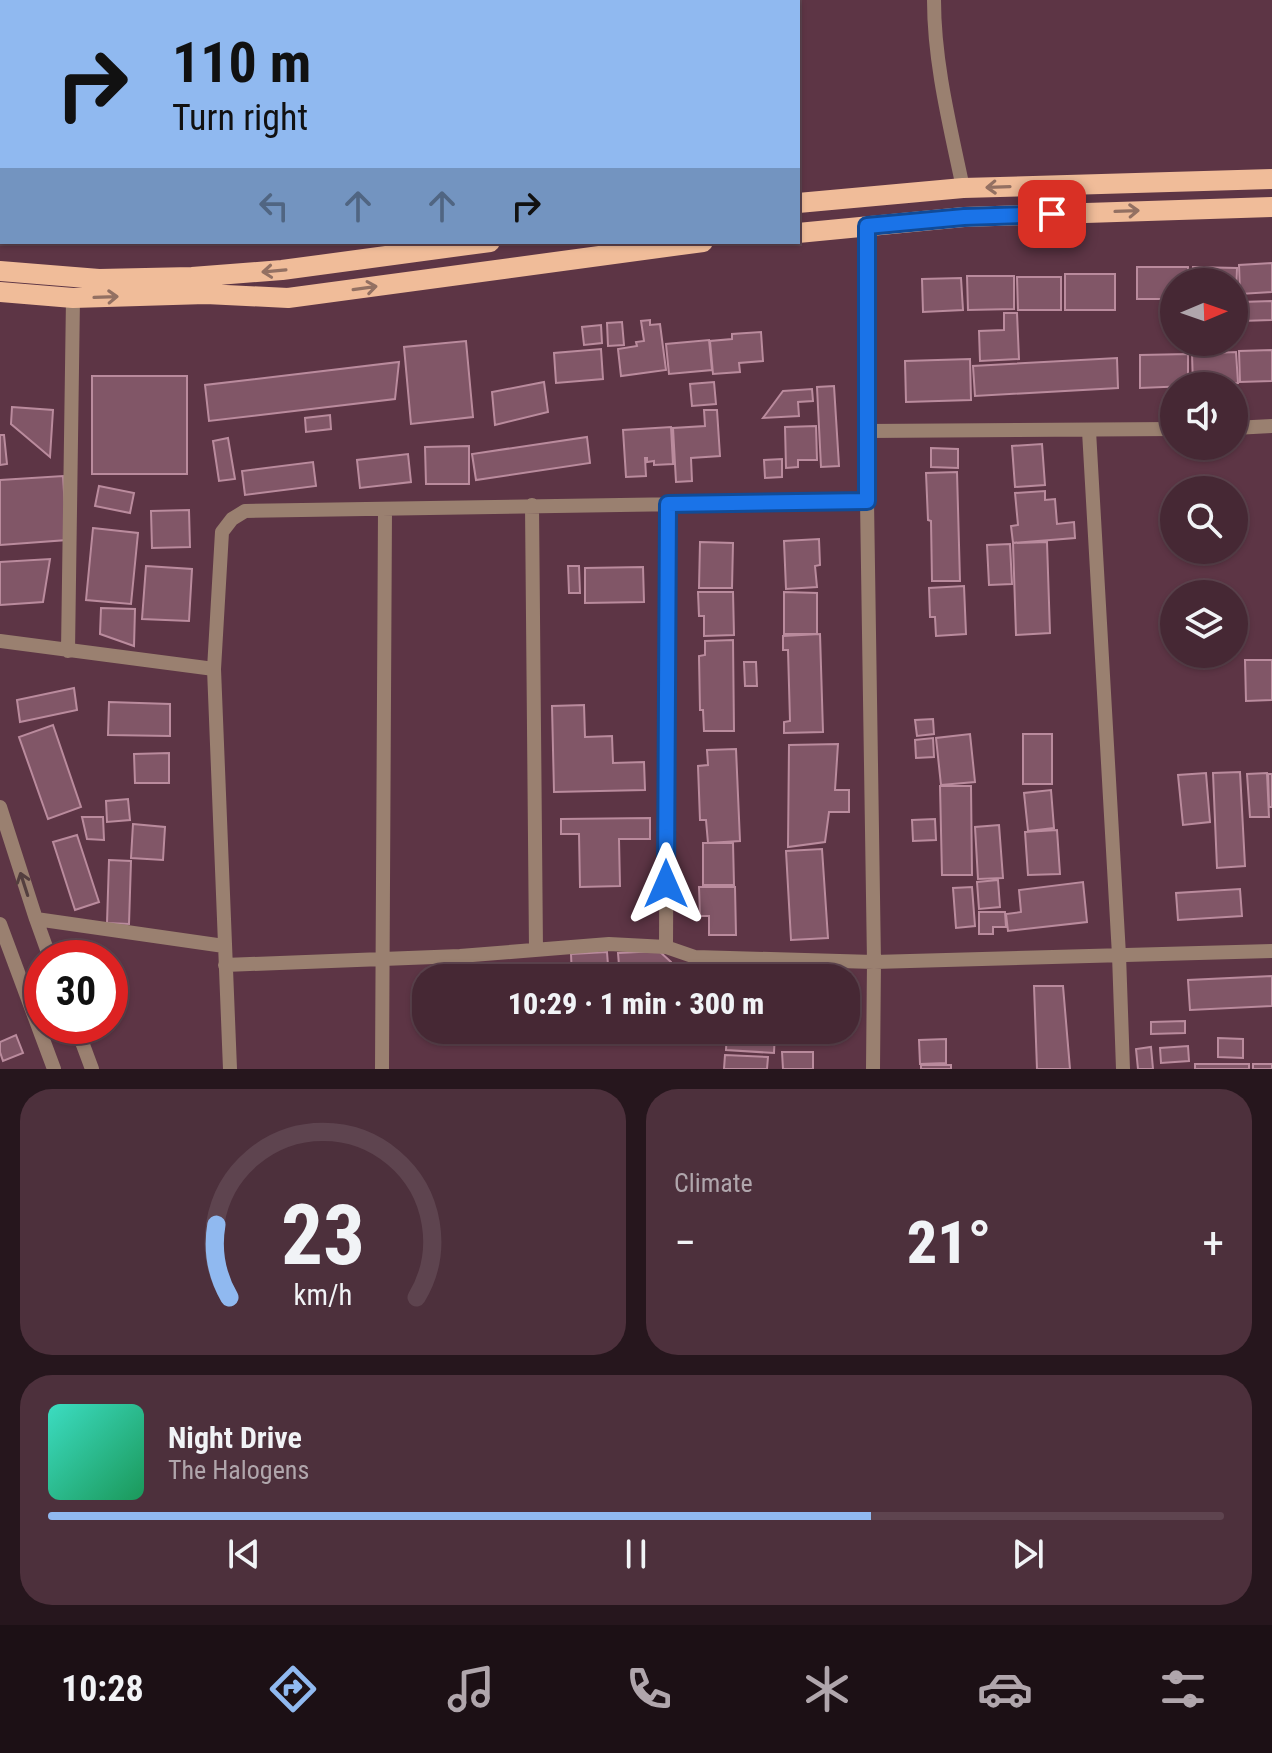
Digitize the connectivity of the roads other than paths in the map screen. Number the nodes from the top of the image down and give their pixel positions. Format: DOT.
graph roads {
  1 [pos="934,0"];
  2 [pos="1272,179"];
  3 [pos="963,188"];
  4 [pos="800,203"];
  5 [pos="1272,207"];
  6 [pos="867,226"];
  7 [pos="800,233"];
  8 [pos="475,244"];
  9 [pos="688,244"];
  10 [pos="0,271"];
  11 [pos="0,292"];
  12 [pos="73,298"];
  13 [pos="1272,426"];
  14 [pos="1248,427"];
  15 [pos="1160,429"];
  16 [pos="867,431"];
  17 [pos="1089,431"];
  18 [pos="867,501"];
  19 [pos="668,504"];
  20 [pos="532,505"];
  21 [pos="385,510"];
  22 [pos="0,641"];
  23 [pos="68,651"];
  24 [pos="214,669"];
  25 [pos="0,807"];
  26 [pos="36,919"];
  27 [pos="0,924"];
  28 [pos="44,940"];
  29 [pos="224,946"];
  30 [pos="666,947"];
  31 [pos="536,950"];
  32 [pos="1272,951"];
  33 [pos="1119,955"];
  34 [pos="383,959"];
  35 [pos="874,962"];
  36 [pos="225,965"];
  37 [pos="83,1044"];
  38 [pos="54,1069"];
  39 [pos="92,1069"];
  40 [pos="230,1069"];
  41 [pos="382,1069"];
  42 [pos="873,1069"];
  43 [pos="1123,1069"];
  1 -- 3 [label="street"];
  2 -- 3 [label="main road, one-way"];
  3 -- 4 [label="main road"];
  6 -- 5 [label="main road, one-way"];
  6 -- 7 [label="main road"];
  6 -- 16 [label="street"];
  8 -- 10 [label="main road, one-way"];
  12 -- 9 [label="main road, one-way"];
  11 -- 12 [label="main road"];
  12 -- 23 [label="street"];
  13 -- 14 [label="street"];
  15 -- 17 [label="street"];
  16 -- 17 [label="street"];
  16 -- 18 [label="street"];
  17 -- 33 [label="street"];
  18 -- 19 [label="street"];
  18 -- 35 [label="street"];
  19 -- 20 [label="street"];
  19 -- 30 [label="street"];
  20 -- 21 [label="street"];
  20 -- 31 [label="street"];
  21 -- 24 [label="street"];
  21 -- 34 [label="street"];
  22 -- 23 [label="street"];
  23 -- 24 [label="street"];
  24 -- 29 [label="street"];
  26 -- 25 [label="street, one-way"];
  26 -- 28 [label="street"];
  26 -- 29 [label="street"];
  27 -- 38 [label="street"];
  29 -- 36 [label="street"];
  30 -- 31 [label="street"];
  30 -- 35 [label="street"];
  31 -- 34 [label="street"];
  32 -- 33 [label="street"];
  33 -- 35 [label="street"];
  33 -- 43 [label="street"];
  34 -- 36 [label="street"];
  34 -- 41 [label="street"];
  35 -- 42 [label="street"];
  36 -- 40 [label="street"];
  37 -- 39 [label="street"];
}
